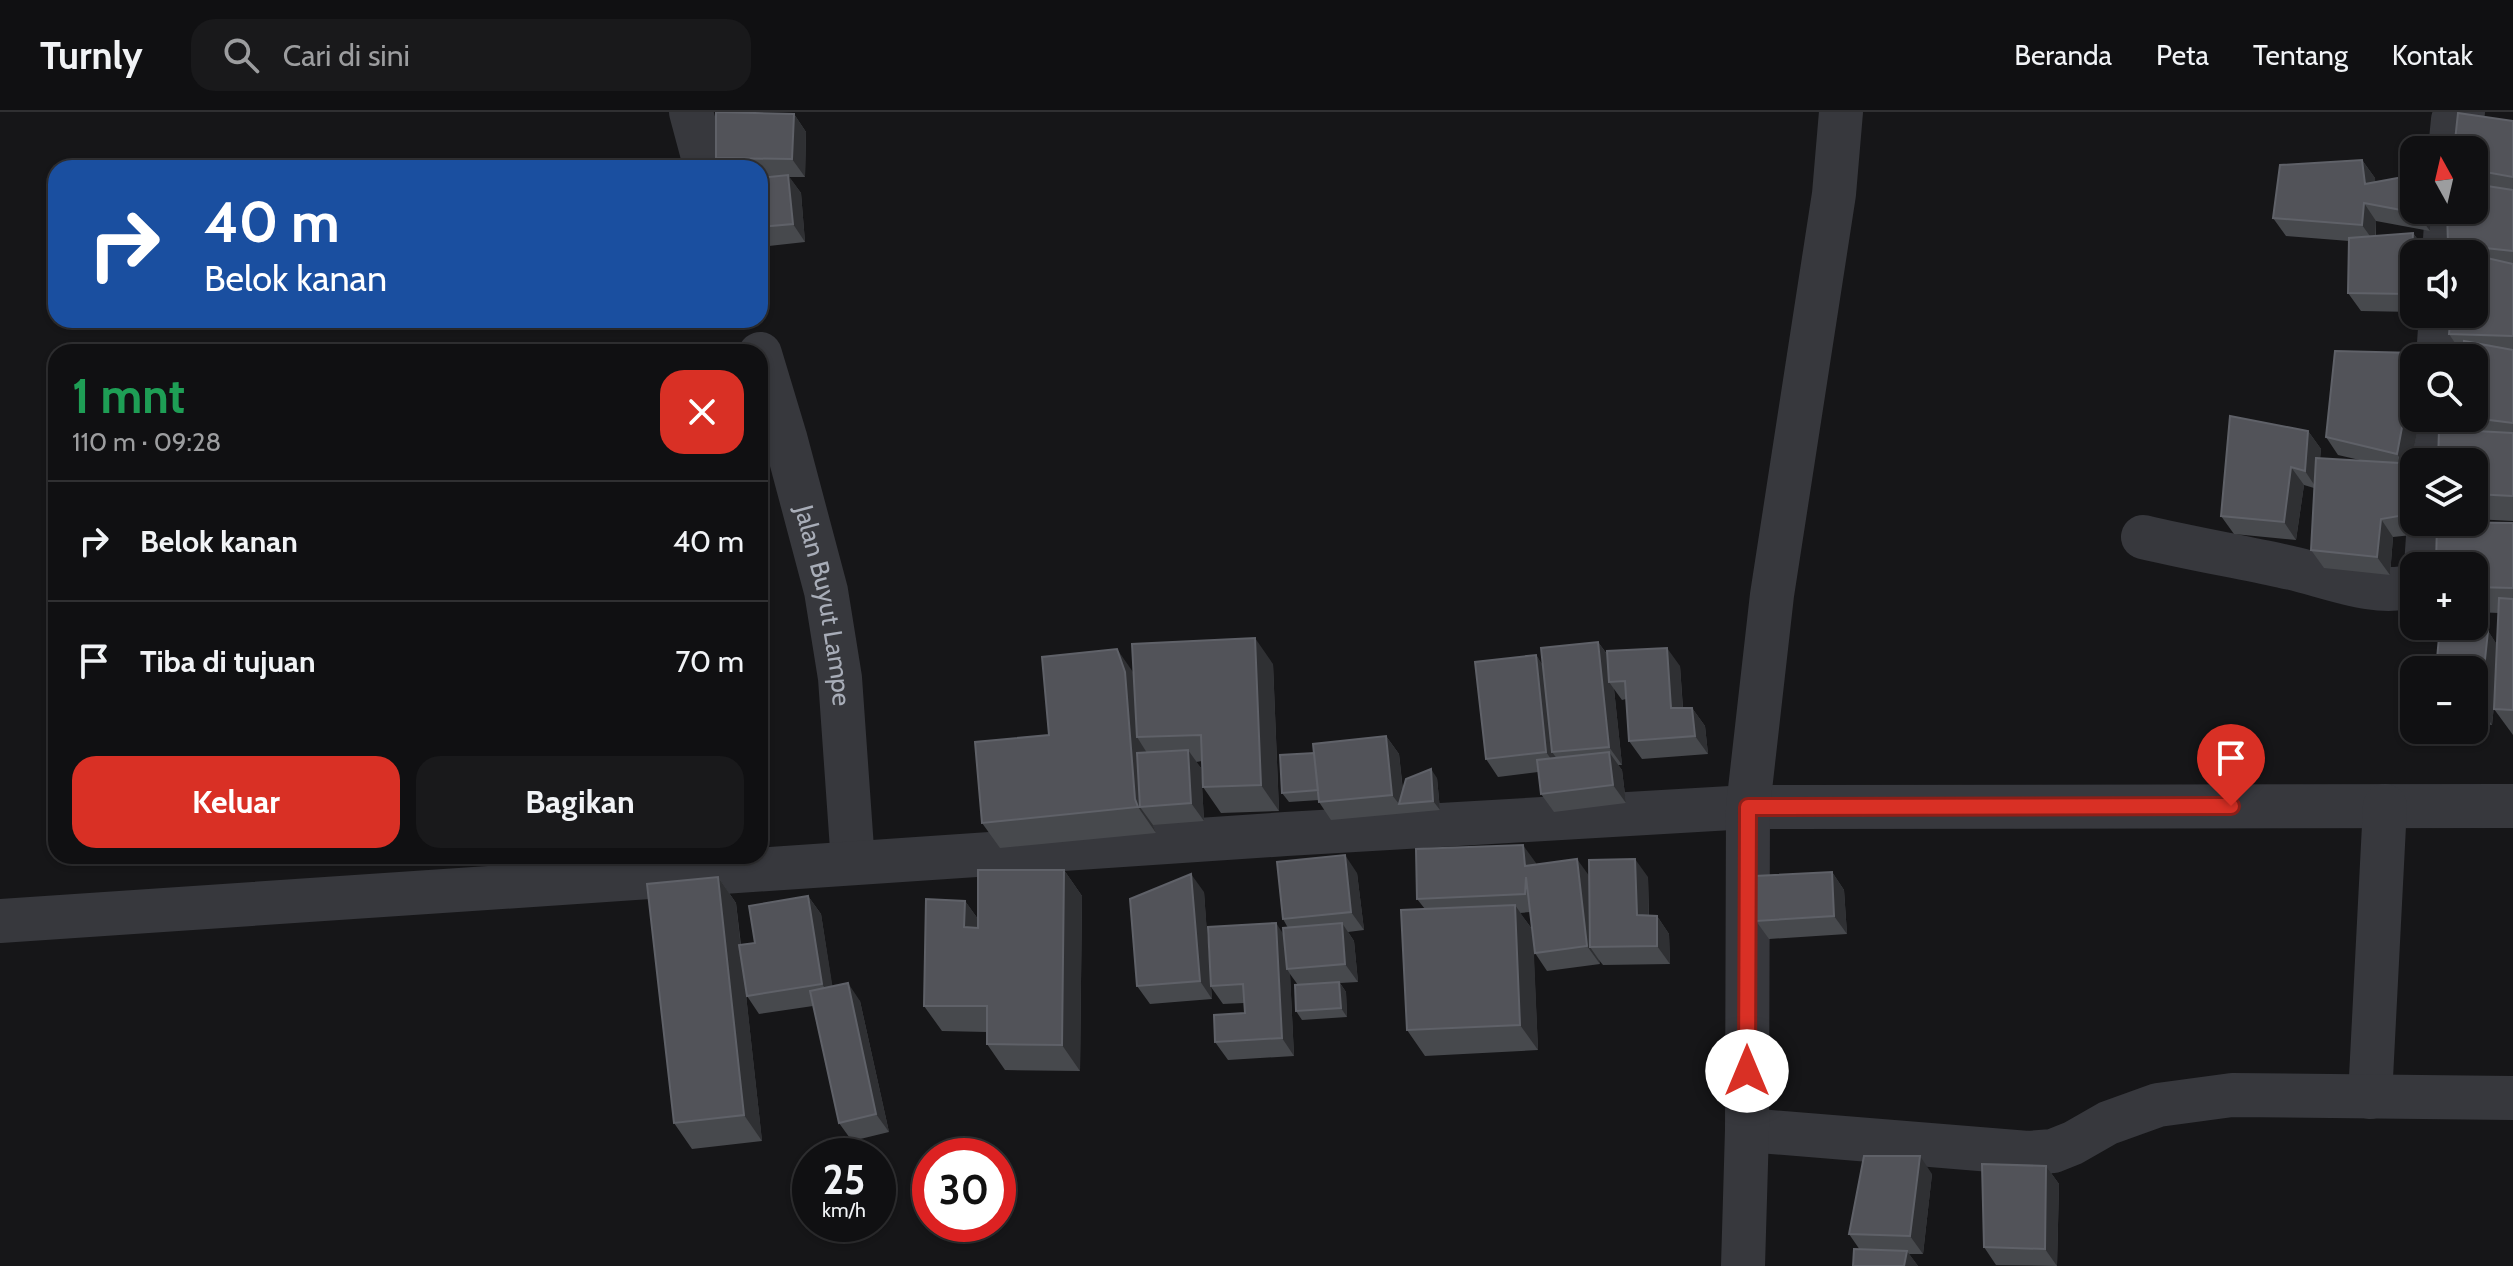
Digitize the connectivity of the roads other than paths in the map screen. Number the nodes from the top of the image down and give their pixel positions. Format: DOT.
graph roads {
  1 [pos="691,112"];
  2 [pos="1841,112"];
  3 [pos="2463,112"];
  4 [pos="2451,136"];
  5 [pos="704,160"];
  6 [pos="768,380"];
  7 [pos="2454,536"];
  8 [pos="2143,537"];
  9 [pos="2440,552"];
  10 [pos="2400,589"];
  11 [pos="2385,806"];
  12 [pos="2513,806"];
  13 [pos="1748,807"];
  14 [pos="853,863"];
  15 [pos="0,921"];
  16 [pos="2370,1097"];
  17 [pos="2513,1098"];
  18 [pos="1747,1130"];
  19 [pos="1743,1266"];
  1 -- 5 [label="street"];
  2 -- 13 [label="street"];
  3 -- 4 [label="street"];
  6 -- 14 [label="street, Jalan Buyut Lampe"];
  7 -- 9 [label="street"];
  8 -- 10 [label="street"];
  11 -- 12 [label="street"];
  11 -- 13 [label="street"];
  11 -- 16 [label="street"];
  13 -- 14 [label="street"];
  13 -- 18 [label="street"];
  14 -- 15 [label="street"];
  16 -- 17 [label="street"];
  16 -- 18 [label="street"];
  18 -- 19 [label="street"];
}
